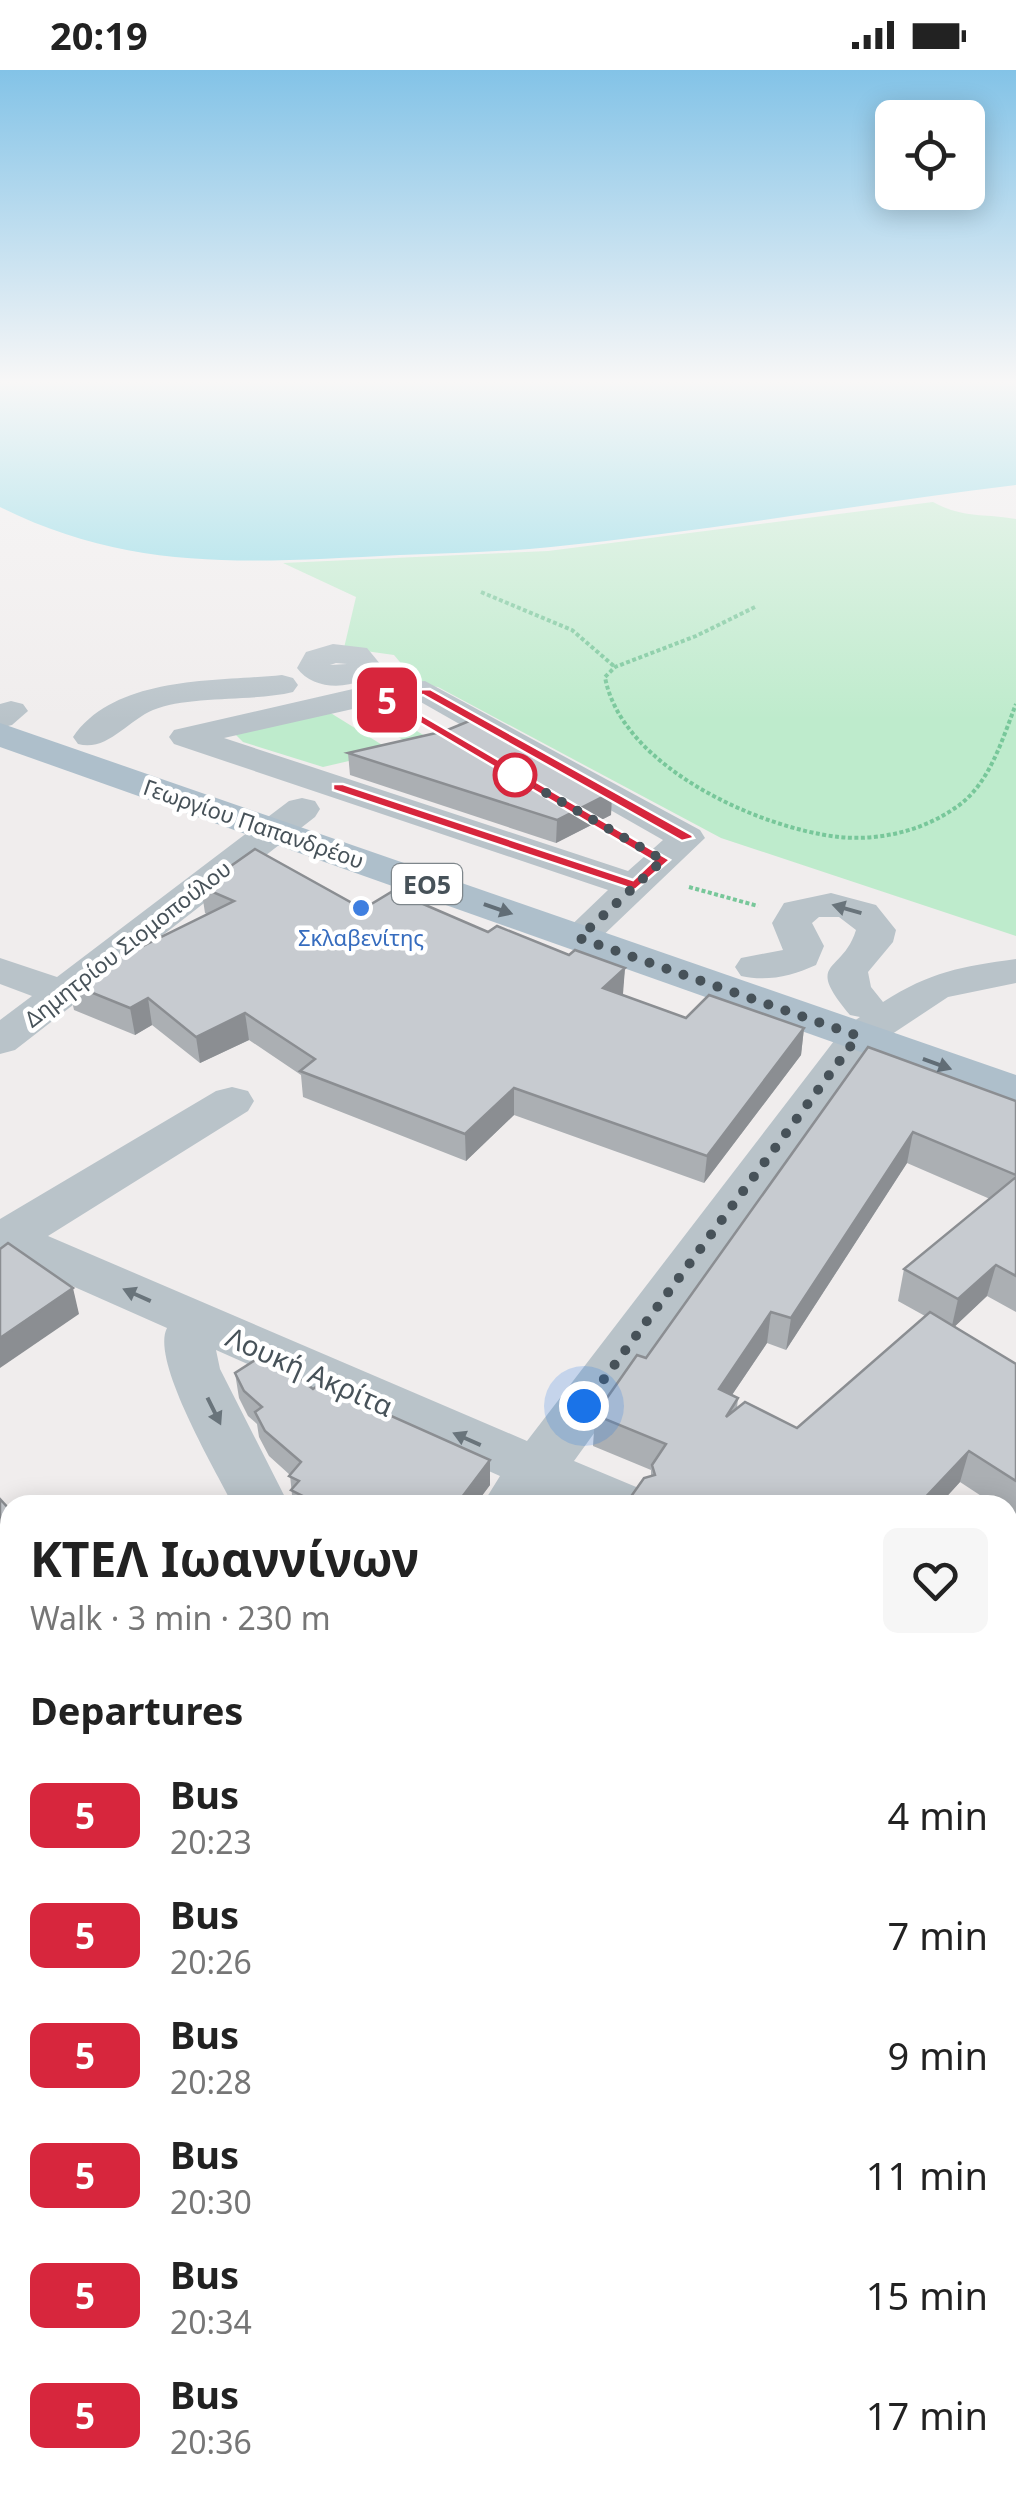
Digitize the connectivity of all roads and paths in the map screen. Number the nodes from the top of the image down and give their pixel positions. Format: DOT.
graph roads {
  1 [pos="480,592"];
  2 [pos="755,607"];
  3 [pos="615,667"];
  4 [pos="321,674"];
  5 [pos="1016,704"];
  6 [pos="3,718"];
  7 [pos="90,737"];
  8 [pos="190,754"];
  9 [pos="288,819"];
  10 [pos="655,868"];
  11 [pos="793,916"];
  12 [pos="591,926"];
  13 [pos="756,967"];
  14 [pos="0,970"];
  15 [pos="1016,971"];
  16 [pos="62,993"];
  17 [pos="872,1019"];
  18 [pos="0,1041"];
  19 [pos="1016,1058"];
  20 [pos="1016,1092"];
  21 [pos="232,1101"];
  22 [pos="4,1237"];
  23 [pos="196,1321"];
  24 [pos="523,1487"];
  25 [pos="256,1495"];
  26 [pos="567,1495"];
  1 -- 3 [label="path"];
  2 -- 3 [label="path"];
  3 -- 5 [label="path"];
  4 -- 7 [label="street"];
  6 -- 7 [label="main road, Γεωργίου Παπανδρέου / ΕΟ5"];
  6 -- 9 [label="main road, Γεωργίου Παπανδρέου / ΕΟ5"];
  7 -- 8 [label="main road, Γεωργίου Παπανδρέου / ΕΟ5"];
  8 -- 9 [label="main road, Γεωργίου Παπανδρέου / ΕΟ5"];
  8 -- 10 [label="street"];
  8 -- 10 [label="street"];
  9 -- 12 [label="main road, Γεωργίου Παπανδρέου / ΕΟ5"];
  9 -- 16 [label="street, Δημητρίου Σιομοπούλου"];
  10 -- 11 [label="path"];
  10 -- 12 [label="street"];
  11 -- 13 [label="street"];
  17 -- 11 [label="street, one-way"];
  12 -- 13 [label="main road, Γεωργίου Παπανδρέου / ΕΟ5"];
  12 -- 17 [label="main road, Γεωργίου Παπανδρέου / ΕΟ5"];
  13 -- 17 [label="main road, Γεωργίου Παπανδρέου / ΕΟ5"];
  14 -- 16 [label="street"];
  15 -- 17 [label="street"];
  16 -- 18 [label="street, Δημητρίου Σιομοπούλου"];
  17 -- 19 [label="main road, Γεωργίου Παπανδρέου / ΕΟ5"];
  17 -- 20 [label="main road, Γεωργίου Παπανδρέου / ΕΟ5, one-way"];
  17 -- 24 [label="street"];
  21 -- 22 [label="street"];
  23 -- 22 [label="street, Λουκή Ακρίτα, one-way"];
  24 -- 23 [label="street, Λουκή Ακρίτα, one-way"];
  23 -- 25 [label="street, one-way"];
  24 -- 26 [label="street, Λουκή Ακρίτα"];
}
